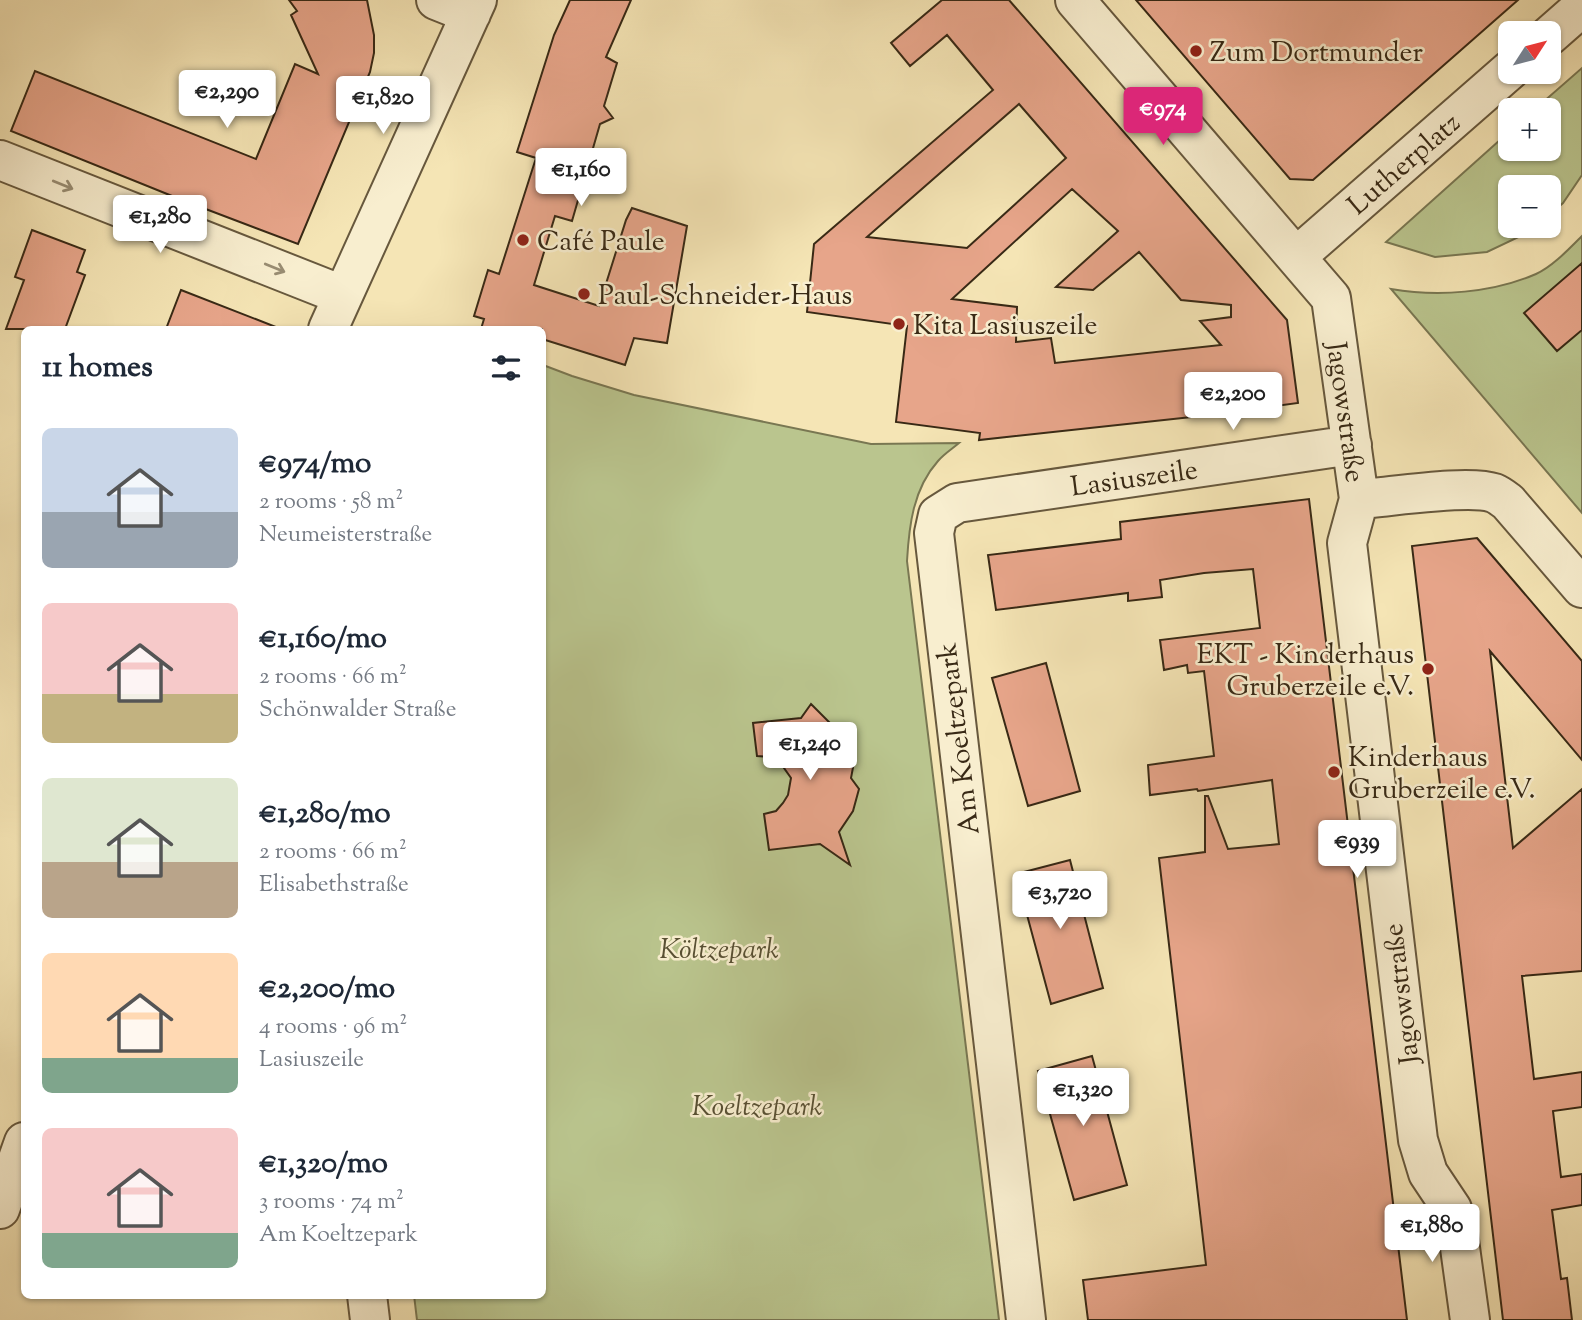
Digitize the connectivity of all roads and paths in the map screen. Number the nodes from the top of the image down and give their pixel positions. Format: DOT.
graph roads {
  1 [pos="436,0"];
  2 [pos="1075,0"];
  3 [pos="474,7"];
  4 [pos="1582,7"];
  5 [pos="1561,25"];
  6 [pos="1498,80"];
  7 [pos="0,160"];
  8 [pos="1296,257"];
  9 [pos="335,312"];
  10 [pos="1352,445"];
  11 [pos="1359,499"];
  12 [pos="957,503"];
  13 [pos="1582,588"];
  14 [pos="21,1156"];
  15 [pos="9,1210"];
  16 [pos="367,1299"];
  17 [pos="370,1320"];
  18 [pos="1026,1320"];
  19 [pos="1470,1320"];
  1 -- 3 [label="street"];
  2 -- 8 [label="street, Jagowstraße"];
  3 -- 9 [label="street"];
  4 -- 5 [label="street"];
  6 -- 8 [label="street, Lutherplatz"];
  7 -- 9 [label="street, one-way"];
  8 -- 10 [label="street, Jagowstraße"];
  10 -- 11 [label="street, Jagowstraße"];
  10 -- 12 [label="street, Lasiuszeile"];
  11 -- 13 [label="street"];
  11 -- 19 [label="street, Jagowstraße"];
  12 -- 18 [label="street, Am Koeltzepark"];
  14 -- 15 [label="street"];
  16 -- 17 [label="street"];
}
